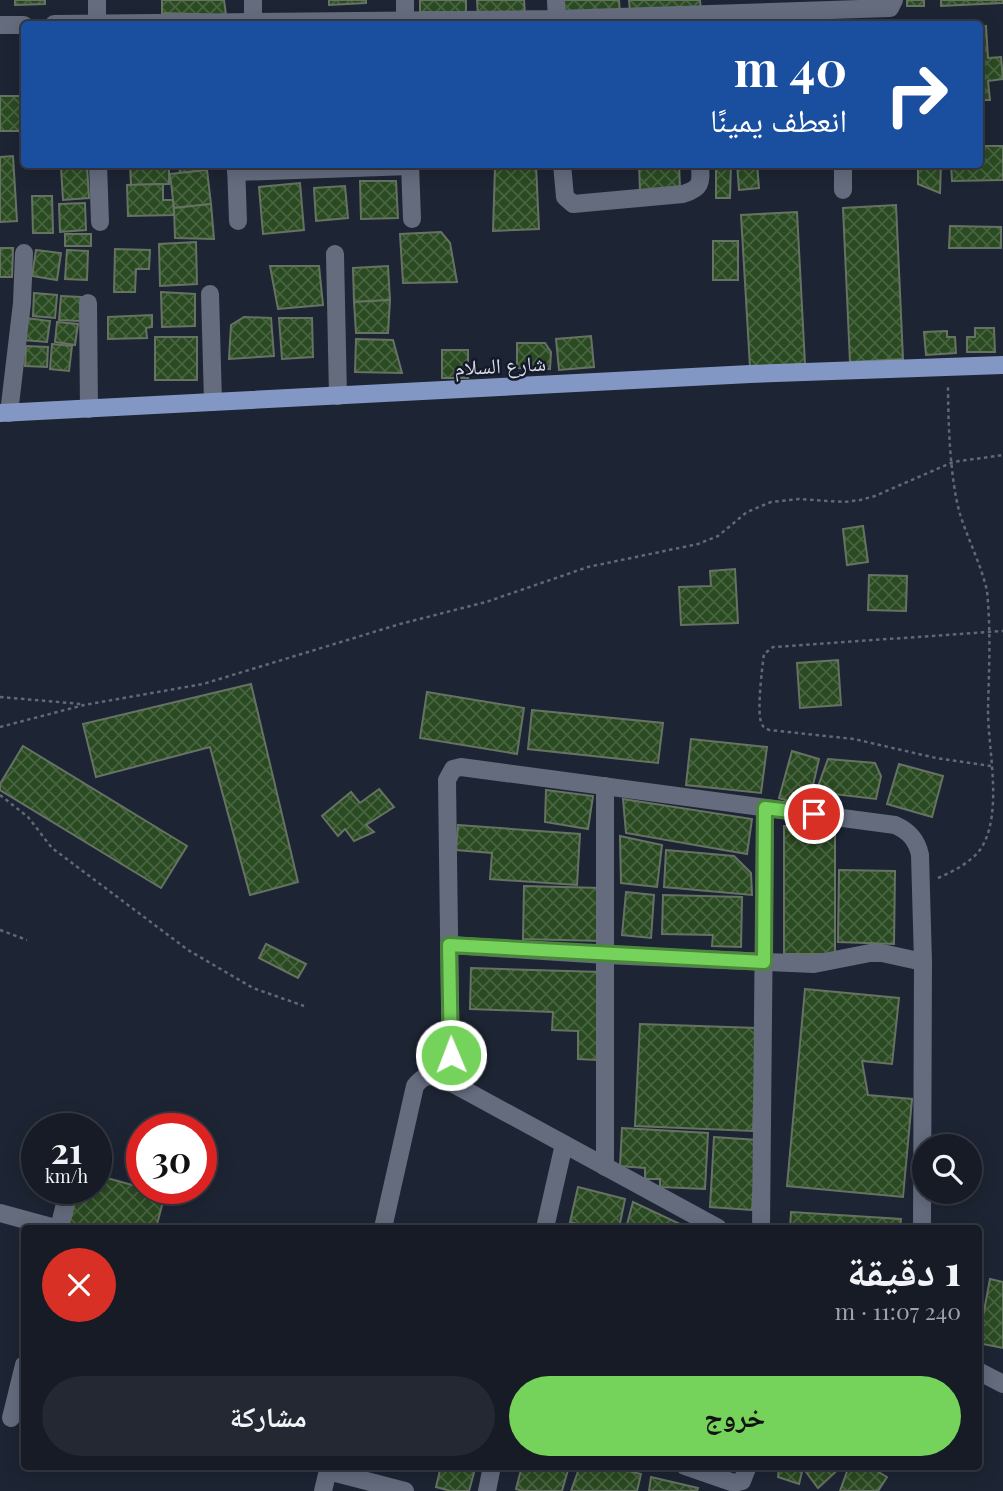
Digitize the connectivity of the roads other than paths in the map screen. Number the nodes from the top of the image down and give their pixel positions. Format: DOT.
graph roads {
  1 [pos="97,0"];
  2 [pos="253,0"];
  3 [pos="405,0"];
  4 [pos="556,0"];
  5 [pos="894,0"];
  6 [pos="717,7"];
  7 [pos="839,17"];
  8 [pos="692,20"];
  9 [pos="97,21"];
  10 [pos="253,21"];
  11 [pos="405,21"];
  12 [pos="556,21"];
  13 [pos="624,21"];
  14 [pos="0,25"];
  15 [pos="21,25"];
  16 [pos="98,168"];
  17 [pos="236,168"];
  18 [pos="410,168"];
  19 [pos="562,168"];
  20 [pos="700,168"];
  21 [pos="843,168"];
  22 [pos="843,190"];
  23 [pos="412,219"];
  24 [pos="238,221"];
  25 [pos="100,222"];
  26 [pos="24,253"];
  27 [pos="335,254"];
  28 [pos="210,294"];
  29 [pos="88,303"];
  30 [pos="1003,365"];
  31 [pos="338,396"];
  32 [pos="213,402"];
  33 [pos="89,409"];
  34 [pos="4,413"];
  35 [pos="605,786"];
  36 [pos="765,808"];
  37 [pos="449,945"];
  38 [pos="605,955"];
  39 [pos="764,962"];
  40 [pos="923,962"];
  41 [pos="451,1083"];
  42 [pos="564,1144"];
  43 [pos="605,1167"];
  44 [pos="64,1204"];
  45 [pos="0,1213"];
  46 [pos="690,1221"];
  47 [pos="46,1225"];
  48 [pos="58,1225"];
  49 [pos="384,1225"];
  50 [pos="546,1225"];
  51 [pos="761,1225"];
  52 [pos="922,1225"];
  53 [pos="982,1373"];
  54 [pos="21,1378"];
  55 [pos="1003,1384"];
  56 [pos="12,1418"];
  57 [pos="328,1470"];
  58 [pos="332,1470"];
  59 [pos="491,1470"];
  60 [pos="697,1470"];
  61 [pos="746,1470"];
  62 [pos="323,1491"];
  63 [pos="405,1491"];
  64 [pos="487,1491"];
  1 -- 9 [label="street"];
  2 -- 10 [label="street"];
  3 -- 11 [label="street"];
  4 -- 12 [label="street"];
  5 -- 7 [label="street"];
  6 -- 7 [label="street"];
  6 -- 8 [label="street"];
  8 -- 13 [label="street"];
  14 -- 15 [label="street"];
  16 -- 25 [label="street"];
  17 -- 24 [label="street"];
  18 -- 23 [label="street"];
  19 -- 20 [label="street"];
  21 -- 22 [label="street"];
  26 -- 34 [label="street"];
  27 -- 31 [label="street"];
  28 -- 32 [label="street"];
  29 -- 33 [label="street"];
  30 -- 31 [label="main road, شارع السلام"];
  31 -- 32 [label="main road, شارع السلام"];
  32 -- 33 [label="main road, شارع السلام"];
  33 -- 34 [label="main road, شارع السلام"];
  35 -- 36 [label="street"];
  35 -- 37 [label="street"];
  35 -- 38 [label="street"];
  36 -- 39 [label="street"];
  36 -- 40 [label="street"];
  37 -- 38 [label="street"];
  37 -- 41 [label="street"];
  38 -- 39 [label="street"];
  38 -- 43 [label="street"];
  39 -- 40 [label="street"];
  39 -- 51 [label="street"];
  40 -- 52 [label="street"];
  41 -- 42 [label="street"];
  41 -- 49 [label="street"];
  42 -- 43 [label="street"];
  42 -- 50 [label="street"];
  43 -- 46 [label="street"];
  44 -- 48 [label="street"];
  45 -- 47 [label="street"];
  53 -- 55 [label="street"];
  54 -- 56 [label="street"];
  57 -- 62 [label="street"];
  58 -- 63 [label="street"];
  59 -- 64 [label="street"];
  60 -- 61 [label="street"];
}
